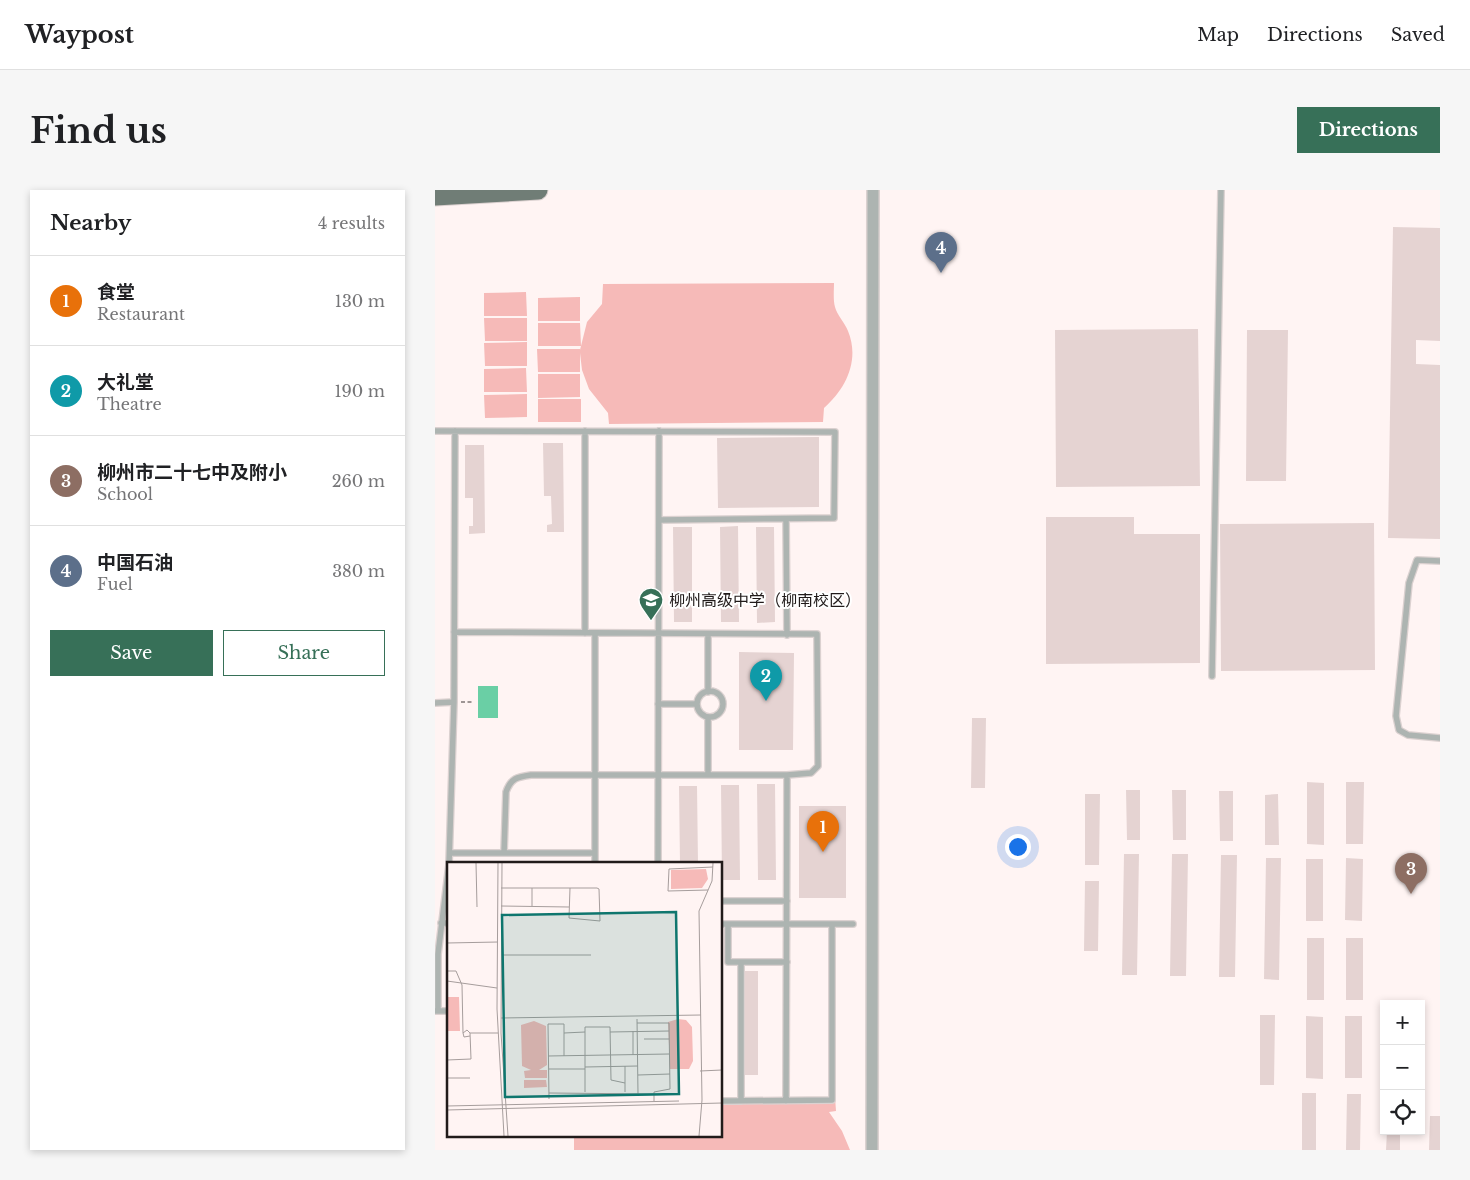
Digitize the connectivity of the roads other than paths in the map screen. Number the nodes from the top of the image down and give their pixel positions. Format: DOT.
graph roads {
  1 [pos="539,190"];
  2 [pos="873,190"];
  3 [pos="1221,190"];
  4 [pos="435,196"];
  5 [pos="435,431"];
  6 [pos="455,431"];
  7 [pos="585,431"];
  8 [pos="659,431"];
  9 [pos="786,519"];
  10 [pos="659,520"];
  11 [pos="1440,561"];
  12 [pos="454,632"];
  13 [pos="585,633"];
  14 [pos="595,633"];
  15 [pos="658,634"];
  16 [pos="708,634"];
  17 [pos="787,635"];
  18 [pos="1212,676"];
  19 [pos="708,692"];
  20 [pos="453,702"];
  21 [pos="435,703"];
  22 [pos="658,704"];
  23 [pos="697,704"];
  24 [pos="708,717"];
  25 [pos="1440,738"];
  26 [pos="595,775"];
  27 [pos="658,775"];
  28 [pos="708,775"];
  29 [pos="787,775"];
  30 [pos="450,853"];
  31 [pos="504,853"];
  32 [pos="595,853"];
  33 [pos="449,862"];
  34 [pos="595,862"];
  35 [pos="658,862"];
  36 [pos="447,879"];
  37 [pos="723,901"];
  38 [pos="787,901"];
  39 [pos="441,923"];
  40 [pos="447,923"];
  41 [pos="725,924"];
  42 [pos="787,924"];
  43 [pos="832,924"];
  44 [pos="853,924"];
  45 [pos="741,962"];
  46 [pos="787,962"];
  47 [pos="437,1011"];
  48 [pos="723,1101"];
  49 [pos="741,1101"];
  50 [pos="786,1101"];
  51 [pos="872,1150"];
  1 -- 4 [label="main road"];
  2 -- 51 [label="street"];
  3 -- 18 [label="lane"];
  5 -- 6 [label="lane"];
  6 -- 7 [label="lane"];
  6 -- 12 [label="lane"];
  7 -- 8 [label="lane"];
  7 -- 13 [label="lane"];
  8 -- 9 [label="lane"];
  8 -- 10 [label="lane"];
  9 -- 10 [label="lane"];
  9 -- 17 [label="lane"];
  10 -- 15 [label="lane"];
  11 -- 25 [label="lane"];
  12 -- 13 [label="lane"];
  12 -- 20 [label="lane"];
  13 -- 14 [label="lane"];
  14 -- 15 [label="lane"];
  14 -- 26 [label="lane"];
  15 -- 16 [label="lane"];
  15 -- 22 [label="lane"];
  16 -- 17 [label="lane"];
  16 -- 19 [label="lane"];
  17 -- 29 [label="lane"];
  19 -- 23 [label="lane"];
  19 -- 24 [label="lane"];
  20 -- 21 [label="lane"];
  20 -- 30 [label="lane"];
  22 -- 23 [label="lane"];
  22 -- 27 [label="lane"];
  23 -- 24 [label="lane"];
  24 -- 28 [label="lane"];
  26 -- 27 [label="lane"];
  26 -- 31 [label="lane"];
  26 -- 32 [label="lane"];
  27 -- 28 [label="lane"];
  27 -- 35 [label="lane"];
  28 -- 29 [label="lane"];
  29 -- 38 [label="lane"];
  30 -- 31 [label="lane"];
  30 -- 33 [label="lane"];
  31 -- 32 [label="lane"];
  32 -- 34 [label="lane"];
  36 -- 39 [label="lane"];
  37 -- 38 [label="lane"];
  38 -- 42 [label="lane"];
  39 -- 40 [label="lane"];
  39 -- 47 [label="lane"];
  41 -- 42 [label="lane"];
  41 -- 45 [label="lane"];
  42 -- 43 [label="lane"];
  42 -- 46 [label="lane"];
  43 -- 44 [label="lane"];
  43 -- 50 [label="lane"];
  45 -- 46 [label="lane"];
  45 -- 49 [label="lane"];
  46 -- 50 [label="lane"];
  48 -- 49 [label="lane"];
  49 -- 50 [label="lane"];
}
